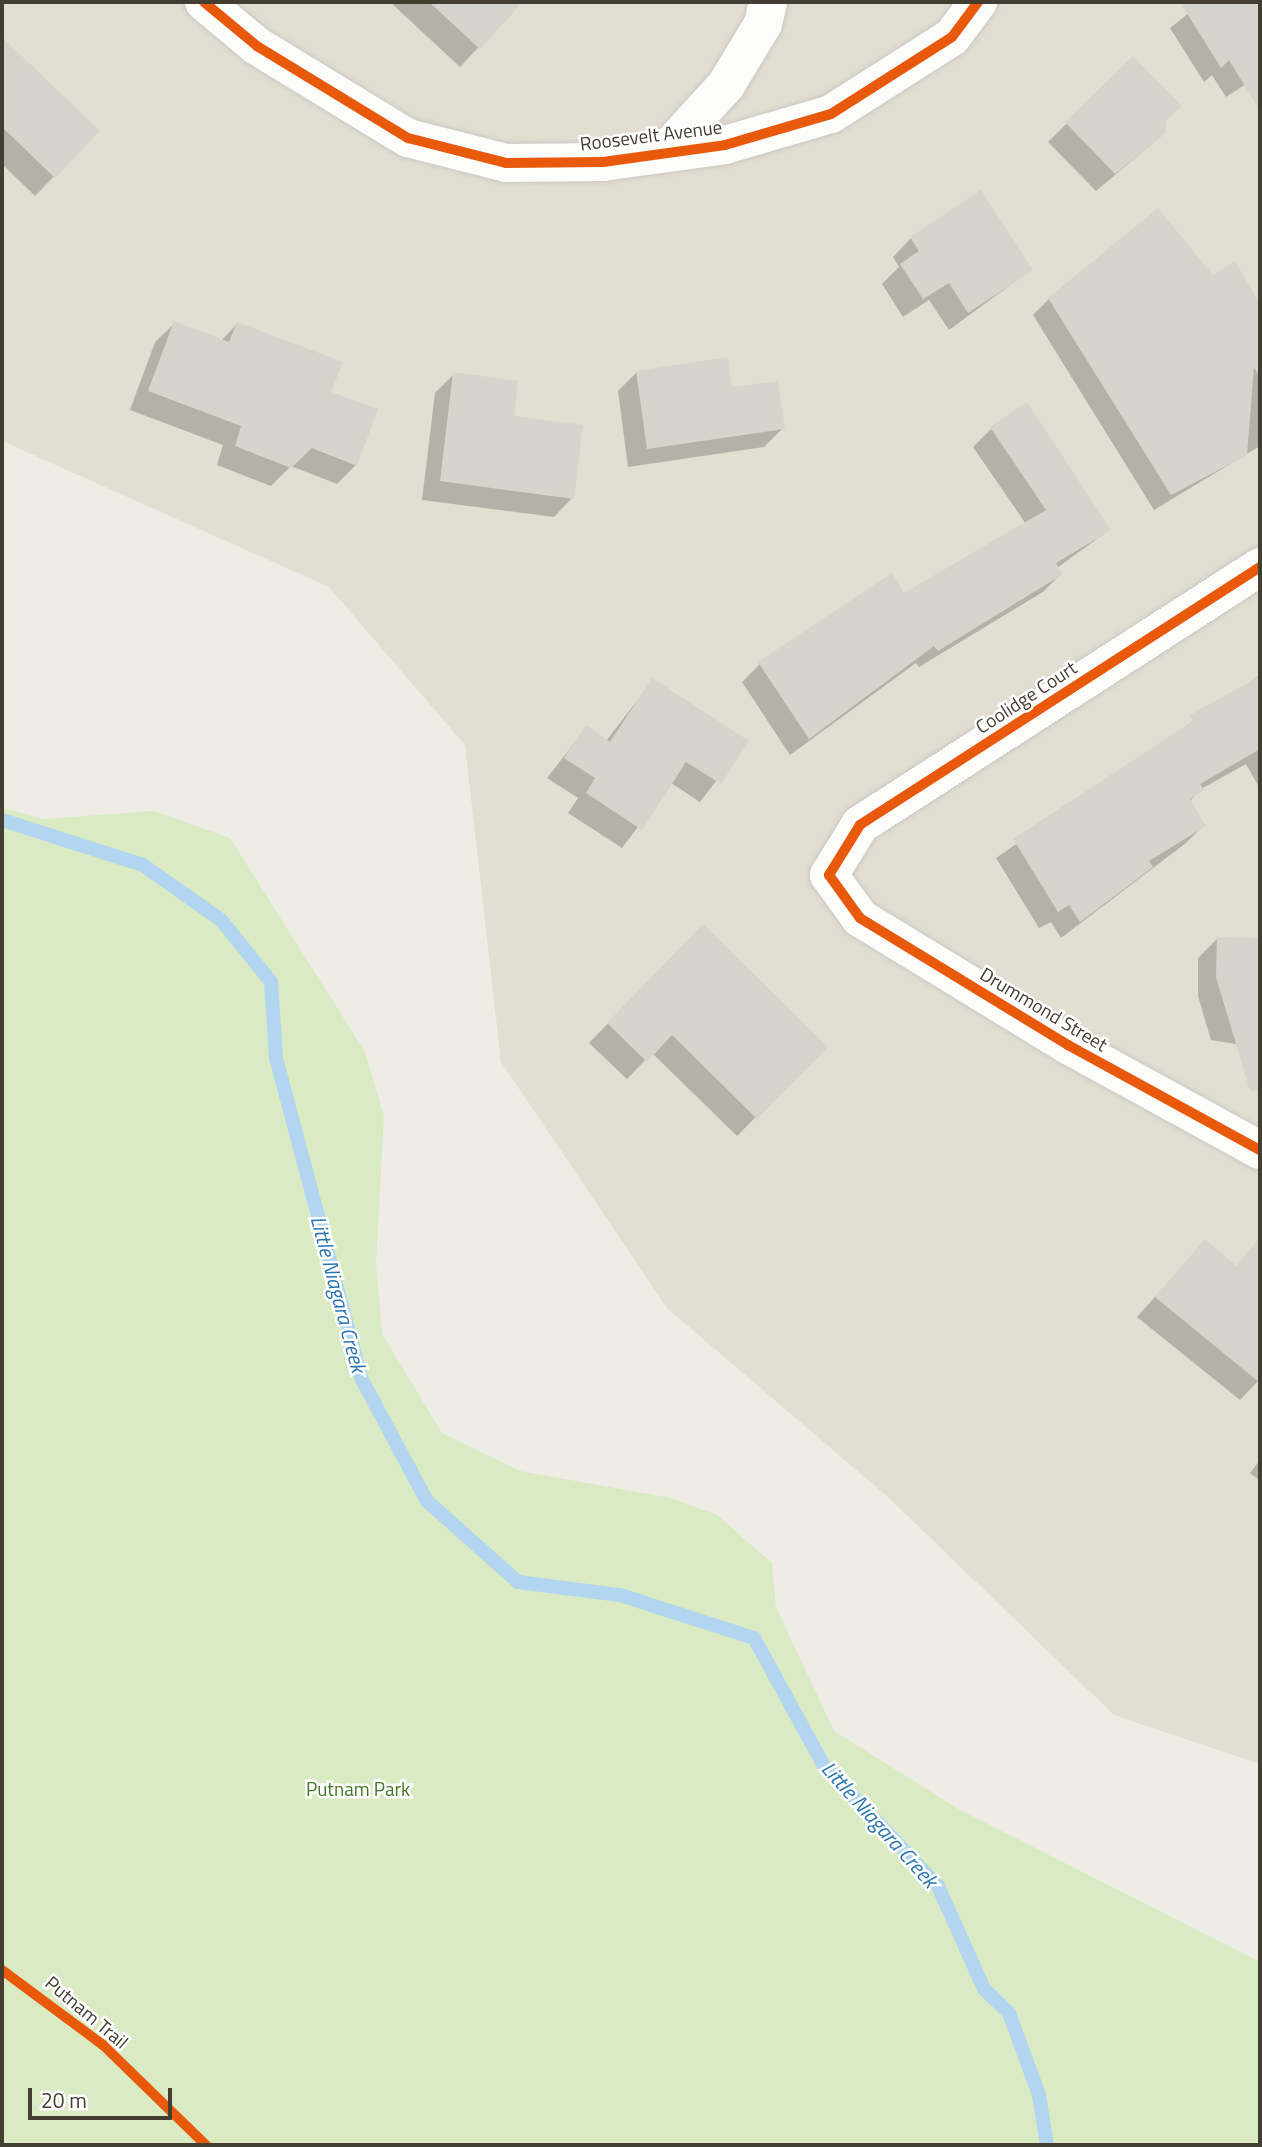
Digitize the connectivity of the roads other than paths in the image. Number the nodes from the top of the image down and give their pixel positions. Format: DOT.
graph roads {
  1 [pos="204,2"];
  2 [pos="768,2"];
  3 [pos="978,2"];
  4 [pos="664,153"];
  5 [pos="1260,567"];
  6 [pos="829,875"];
  7 [pos="1260,1150"];
  1 -- 4 [label="street, Roosevelt Avenue"];
  2 -- 4 [label="street"];
  3 -- 4 [label="street, Roosevelt Avenue"];
  5 -- 6 [label="street, Coolidge Court"];
  6 -- 7 [label="street, Drummond Street"];
}
